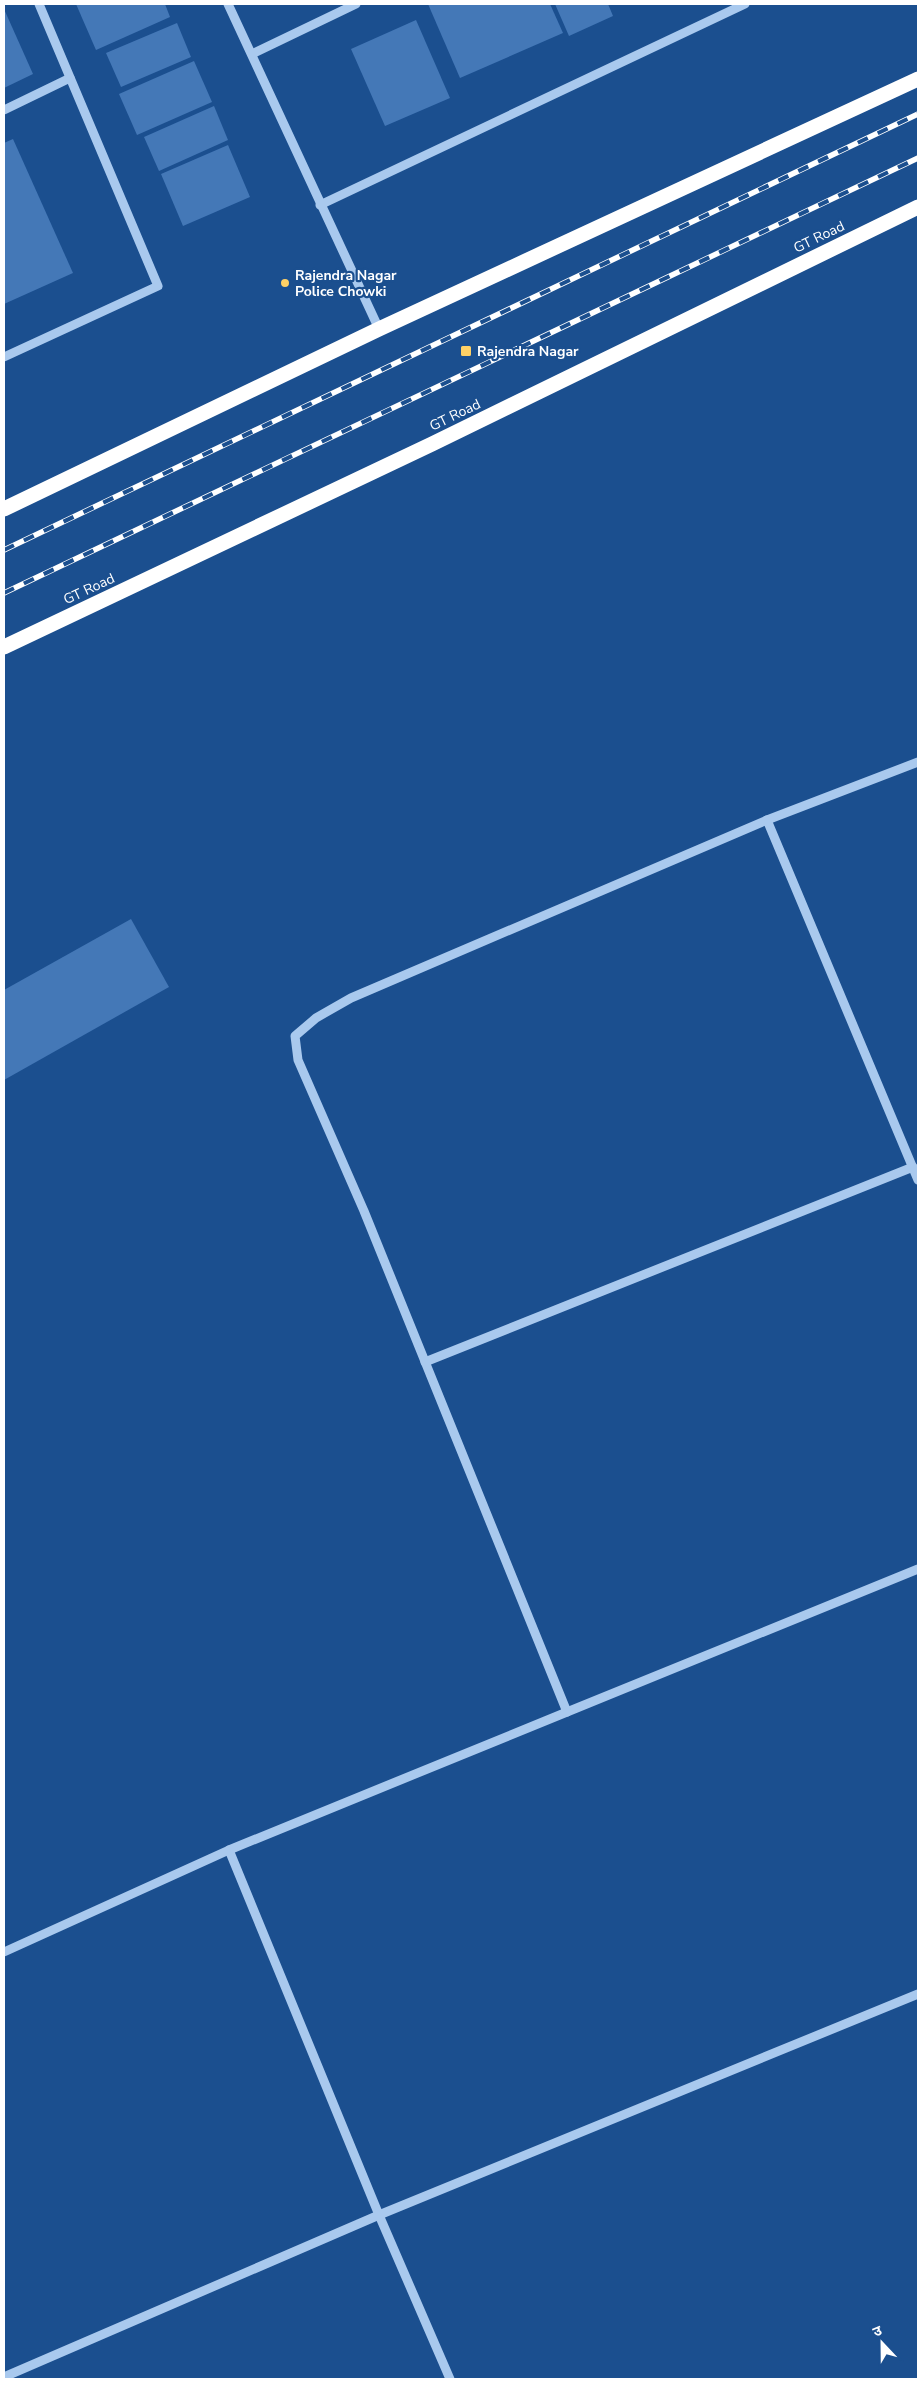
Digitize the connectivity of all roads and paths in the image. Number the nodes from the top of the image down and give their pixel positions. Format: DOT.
graph roads {
  1 [pos="39,4"];
  2 [pos="228,4"];
  3 [pos="356,4"];
  4 [pos="745,4"];
  5 [pos="252,54"];
  6 [pos="70,78"];
  7 [pos="918,79"];
  8 [pos="4,110"];
  9 [pos="320,205"];
  10 [pos="918,207"];
  11 [pos="379,329"];
  12 [pos="4,357"];
  13 [pos="4,509"];
  14 [pos="4,647"];
  15 [pos="918,762"];
  16 [pos="766,820"];
  17 [pos="913,1167"];
  18 [pos="918,1180"];
  19 [pos="425,1362"];
  20 [pos="918,1570"];
  21 [pos="567,1712"];
  22 [pos="230,1850"];
  23 [pos="4,1952"];
  24 [pos="918,1994"];
  25 [pos="379,2215"];
  26 [pos="4,2377"];
  27 [pos="450,2379"];
  1 -- 6 [label="street"];
  2 -- 5 [label="street"];
  3 -- 5 [label="street"];
  4 -- 9 [label="street"];
  5 -- 9 [label="street"];
  6 -- 8 [label="street"];
  6 -- 12 [label="street"];
  7 -- 11 [label="highway"];
  9 -- 11 [label="street"];
  10 -- 14 [label="highway, GT Road"];
  11 -- 13 [label="highway"];
  15 -- 16 [label="street"];
  16 -- 17 [label="street"];
  16 -- 19 [label="street"];
  17 -- 18 [label="street"];
  17 -- 19 [label="street"];
  19 -- 21 [label="street"];
  20 -- 21 [label="street"];
  21 -- 22 [label="street"];
  22 -- 23 [label="street"];
  22 -- 25 [label="street"];
  24 -- 25 [label="street"];
  25 -- 26 [label="street"];
  25 -- 27 [label="street"];
}
